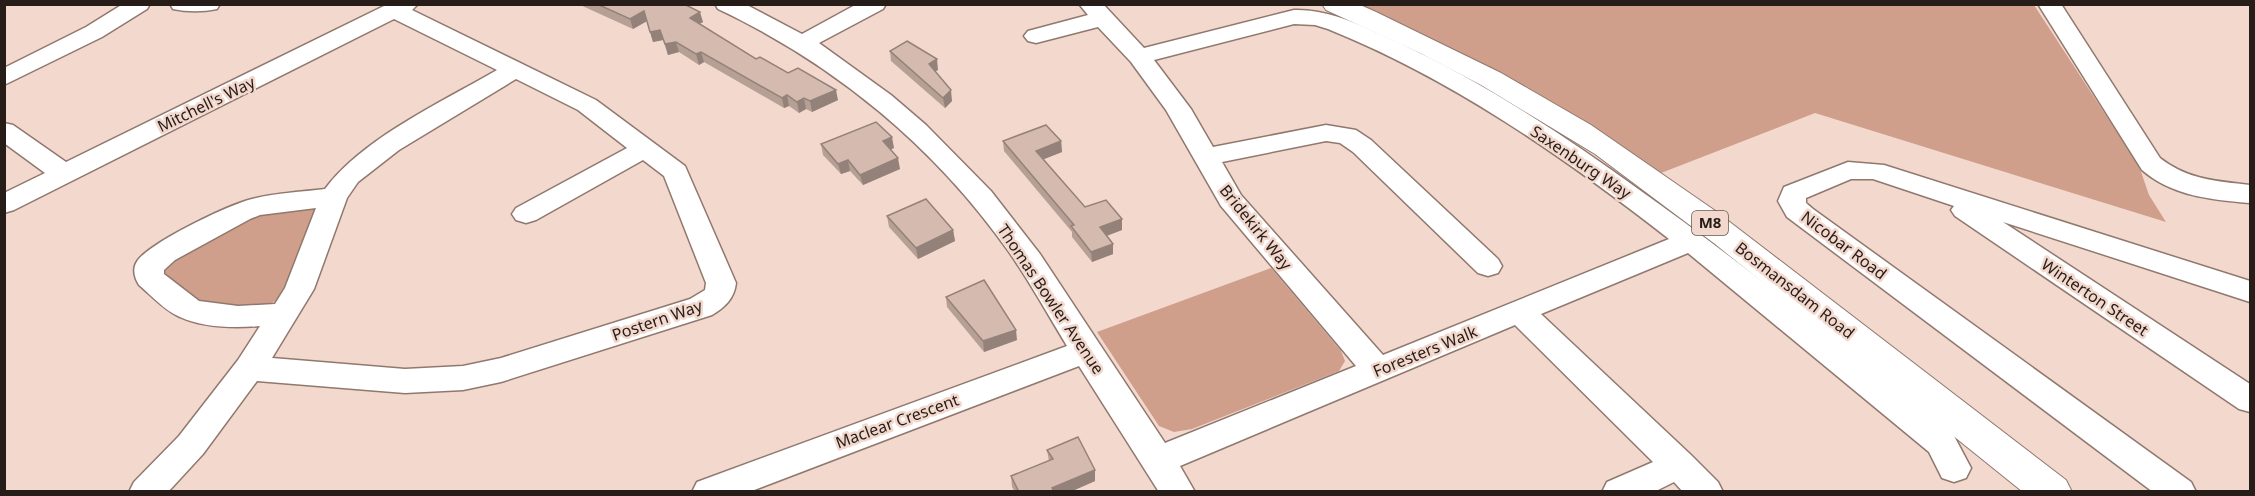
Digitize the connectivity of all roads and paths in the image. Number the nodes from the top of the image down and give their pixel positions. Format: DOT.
graph roads {
  1 [pos="139,4"];
  2 [pos="181,4"];
  3 [pos="209,4"];
  4 [pos="726,4"];
  5 [pos="875,4"];
  6 [pos="1335,4"];
  7 [pos="2049,4"];
  8 [pos="401,8"];
  9 [pos="1098,11"];
  10 [pos="1036,36"];
  11 [pos="802,43"];
  12 [pos="1139,57"];
  13 [pos="516,69"];
  14 [pos="4,78"];
  15 [pos="4,131"];
  16 [pos="645,148"];
  17 [pos="1205,157"];
  18 [pos="65,174"];
  19 [pos="1940,194"];
  20 [pos="2250,194"];
  21 [pos="334,197"];
  22 [pos="4,204"];
  23 [pos="526,214"];
  24 [pos="1691,241"];
  25 [pos="1488,266"];
  26 [pos="2250,292"];
  27 [pos="1520,312"];
  28 [pos="284,314"];
  29 [pos="1086,351"];
  30 [pos="249,368"];
  31 [pos="1378,370"];
  32 [pos="2250,400"];
  33 [pos="1158,460"];
  34 [pos="1678,465"];
  35 [pos="1954,468"];
  36 [pos="146,492"];
  37 [pos="709,492"];
  38 [pos="1178,492"];
  39 [pos="1619,492"];
  40 [pos="1706,492"];
  41 [pos="2052,492"];
  42 [pos="2179,492"];
  1 -- 14 [label="street"];
  2 -- 3 [label="street"];
  4 -- 11 [label="street, Thomas Bowler Avenue"];
  5 -- 11 [label="street"];
  6 -- 41 [label="main road, Bosmansdam Road / M8"];
  7 -- 20 [label="street"];
  8 -- 13 [label="street, Postern Way"];
  8 -- 18 [label="street, Mitchell's Way"];
  9 -- 10 [label="street, Bridekirk Way"];
  9 -- 12 [label="street, Bridekirk Way"];
  11 -- 29 [label="street, Thomas Bowler Avenue"];
  12 -- 17 [label="street, Bridekirk Way"];
  12 -- 24 [label="street, Saxenburg Way"];
  13 -- 16 [label="street, Postern Way"];
  13 -- 21 [label="street"];
  15 -- 18 [label="street"];
  16 -- 23 [label="street"];
  16 -- 30 [label="street, Postern Way"];
  17 -- 25 [label="street"];
  17 -- 31 [label="street, Bridekirk Way"];
  18 -- 22 [label="street, Mitchell's Way"];
  19 -- 26 [label="street, Nicobar Road"];
  19 -- 32 [label="street, Winterton Street"];
  19 -- 42 [label="street, Nicobar Road"];
  21 -- 28 [label="street"];
  21 -- 28 [label="street"];
  24 -- 27 [label="street, Foresters Walk"];
  24 -- 35 [label="street, Saxenburg Way"];
  27 -- 31 [label="street, Foresters Walk"];
  27 -- 34 [label="street"];
  28 -- 30 [label="street"];
  29 -- 33 [label="street, Thomas Bowler Avenue"];
  29 -- 37 [label="street, Maclear Crescent"];
  30 -- 36 [label="street"];
  31 -- 33 [label="street, Foresters Walk"];
  33 -- 38 [label="street, Thomas Bowler Avenue"];
  34 -- 39 [label="street"];
  34 -- 40 [label="street"];
}
